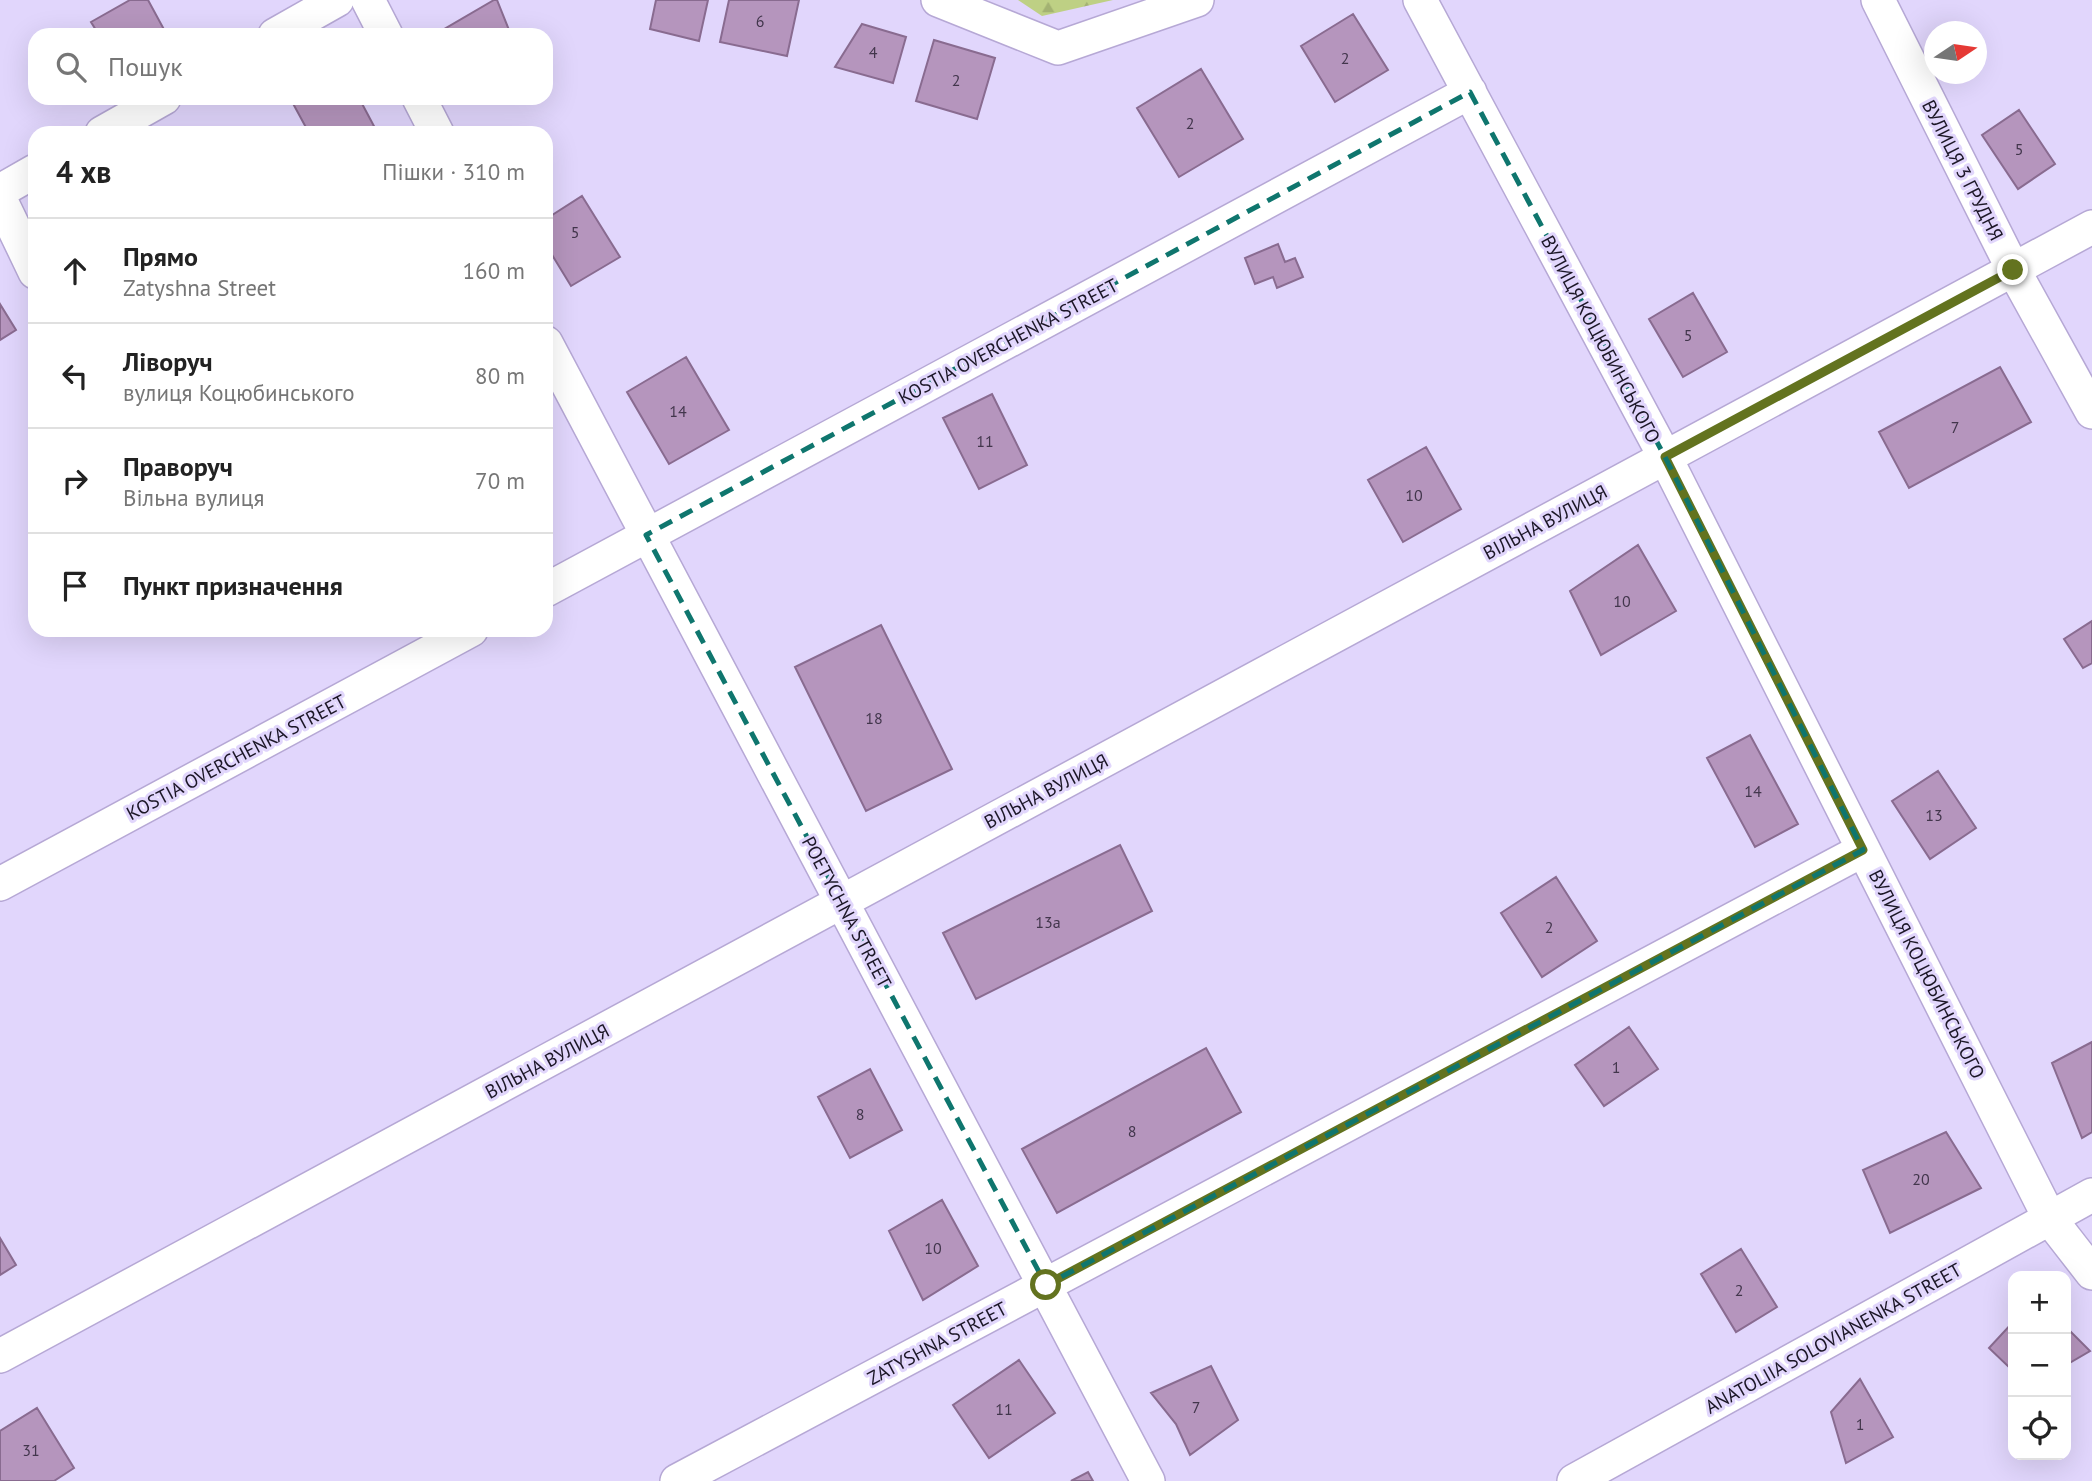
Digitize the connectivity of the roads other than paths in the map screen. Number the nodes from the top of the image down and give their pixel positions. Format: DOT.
graph roads {
  1 [pos="337,0"];
  2 [pos="368,0"];
  3 [pos="938,0"];
  4 [pos="1197,0"];
  5 [pos="1420,0"];
  6 [pos="1878,0"];
  7 [pos="287,28"];
  8 [pos="382,28"];
  9 [pos="1469,92"];
  10 [pos="152,105"];
  11 [pos="423,105"];
  12 [pos="114,126"];
  13 [pos="433,126"];
  14 [pos="28,175"];
  15 [pos="0,191"];
  16 [pos="0,199"];
  17 [pos="2092,227"];
  18 [pos="28,257"];
  19 [pos="2013,270"];
  20 [pos="553,357"];
  21 [pos="2092,412"];
  22 [pos="1665,457"];
  23 [pos="646,536"];
  24 [pos="553,586"];
  25 [pos="458,637"];
  26 [pos="1863,850"];
  27 [pos="0,884"];
  28 [pos="842,902"];
  29 [pos="2092,1195"];
  30 [pos="2050,1219"];
  31 [pos="2092,1273"];
  32 [pos="1046,1285"];
  33 [pos="0,1356"];
  34 [pos="677,1481"];
  35 [pos="1148,1481"];
  36 [pos="1574,1481"];
  1 -- 7 [label="street"];
  2 -- 8 [label="street"];
  3 -- 4 [label="street"];
  5 -- 9 [label="street, ВУЛИЦЯ КОЦЮБИНСЬКОГО"];
  6 -- 19 [label="street, ВУЛИЦЯ 3 ГРУДНЯ"];
  9 -- 22 [label="street, ВУЛИЦЯ КОЦЮБИНСЬКОГО"];
  9 -- 23 [label="street, KOSTIA OVERCHENKA STREET"];
  10 -- 12 [label="street"];
  11 -- 13 [label="street"];
  14 -- 15 [label="street"];
  16 -- 18 [label="street"];
  17 -- 19 [label="street, ВІЛЬНА ВУЛИЦЯ"];
  19 -- 21 [label="street, ВУЛИЦЯ 3 ГРУДНЯ"];
  19 -- 22 [label="street, ВІЛЬНА ВУЛИЦЯ"];
  20 -- 23 [label="street, POETYCHNA STREET"];
  22 -- 26 [label="street, ВУЛИЦЯ КОЦЮБИНСЬКОГО"];
  22 -- 28 [label="street, ВІЛЬНА ВУЛИЦЯ"];
  23 -- 24 [label="street, KOSTIA OVERCHENKA STREET"];
  23 -- 28 [label="street, POETYCHNA STREET"];
  25 -- 27 [label="street, KOSTIA OVERCHENKA STREET"];
  26 -- 30 [label="street, ВУЛИЦЯ КОЦЮБИНСЬКОГО"];
  26 -- 32 [label="street, ZATYSHNA STREET"];
  28 -- 32 [label="street, POETYCHNA STREET"];
  28 -- 33 [label="street, ВІЛЬНА ВУЛИЦЯ"];
  29 -- 30 [label="street, ANATOLIIA SOLOVIANENKA STREET"];
  30 -- 31 [label="street, ВУЛИЦЯ КОЦЮБИНСЬКОГО"];
  30 -- 36 [label="street, ANATOLIIA SOLOVIANENKA STREET"];
  32 -- 34 [label="street, ZATYSHNA STREET"];
  32 -- 35 [label="street, POETYCHNA STREET"];
}
